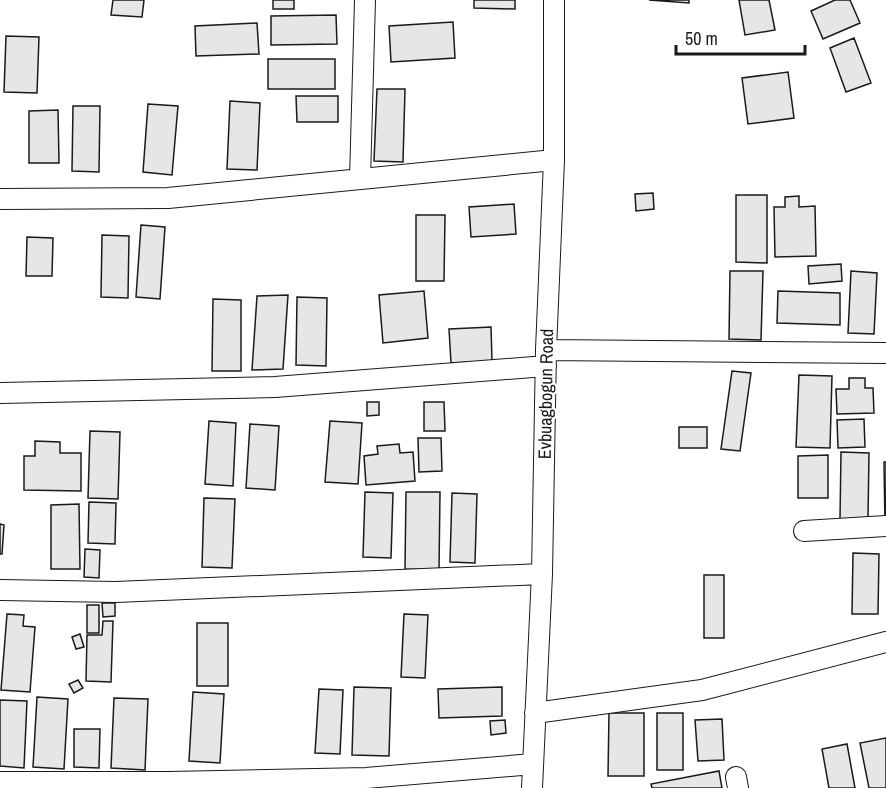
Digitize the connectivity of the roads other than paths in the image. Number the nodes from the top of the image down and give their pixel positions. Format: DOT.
graph roads {
  1 [pos="365,0"];
  2 [pos="554,0"];
  3 [pos="554,160"];
  4 [pos="360,179"];
  5 [pos="0,199"];
  6 [pos="886,353"];
  7 [pos="546,358"];
  8 [pos="0,393"];
  9 [pos="886,526"];
  10 [pos="804,531"];
  11 [pos="542,574"];
  12 [pos="0,590"];
  13 [pos="886,642"];
  14 [pos="535,713"];
  15 [pos="533,764"];
  16 [pos="0,782"];
  17 [pos="532,788"];
  1 -- 4 [label="street"];
  2 -- 3 [label="street, Evbuagbogun Road"];
  3 -- 4 [label="street"];
  3 -- 7 [label="street, Evbuagbogun Road"];
  4 -- 5 [label="street"];
  6 -- 7 [label="street"];
  7 -- 8 [label="street"];
  7 -- 11 [label="street, Evbuagbogun Road"];
  9 -- 10 [label="street"];
  11 -- 12 [label="street"];
  11 -- 14 [label="street, Evbuagbogun Road"];
  13 -- 14 [label="street"];
  14 -- 15 [label="street, Evbuagbogun Road"];
  15 -- 16 [label="street"];
  15 -- 17 [label="street, Evbuagbogun Road"];
}
